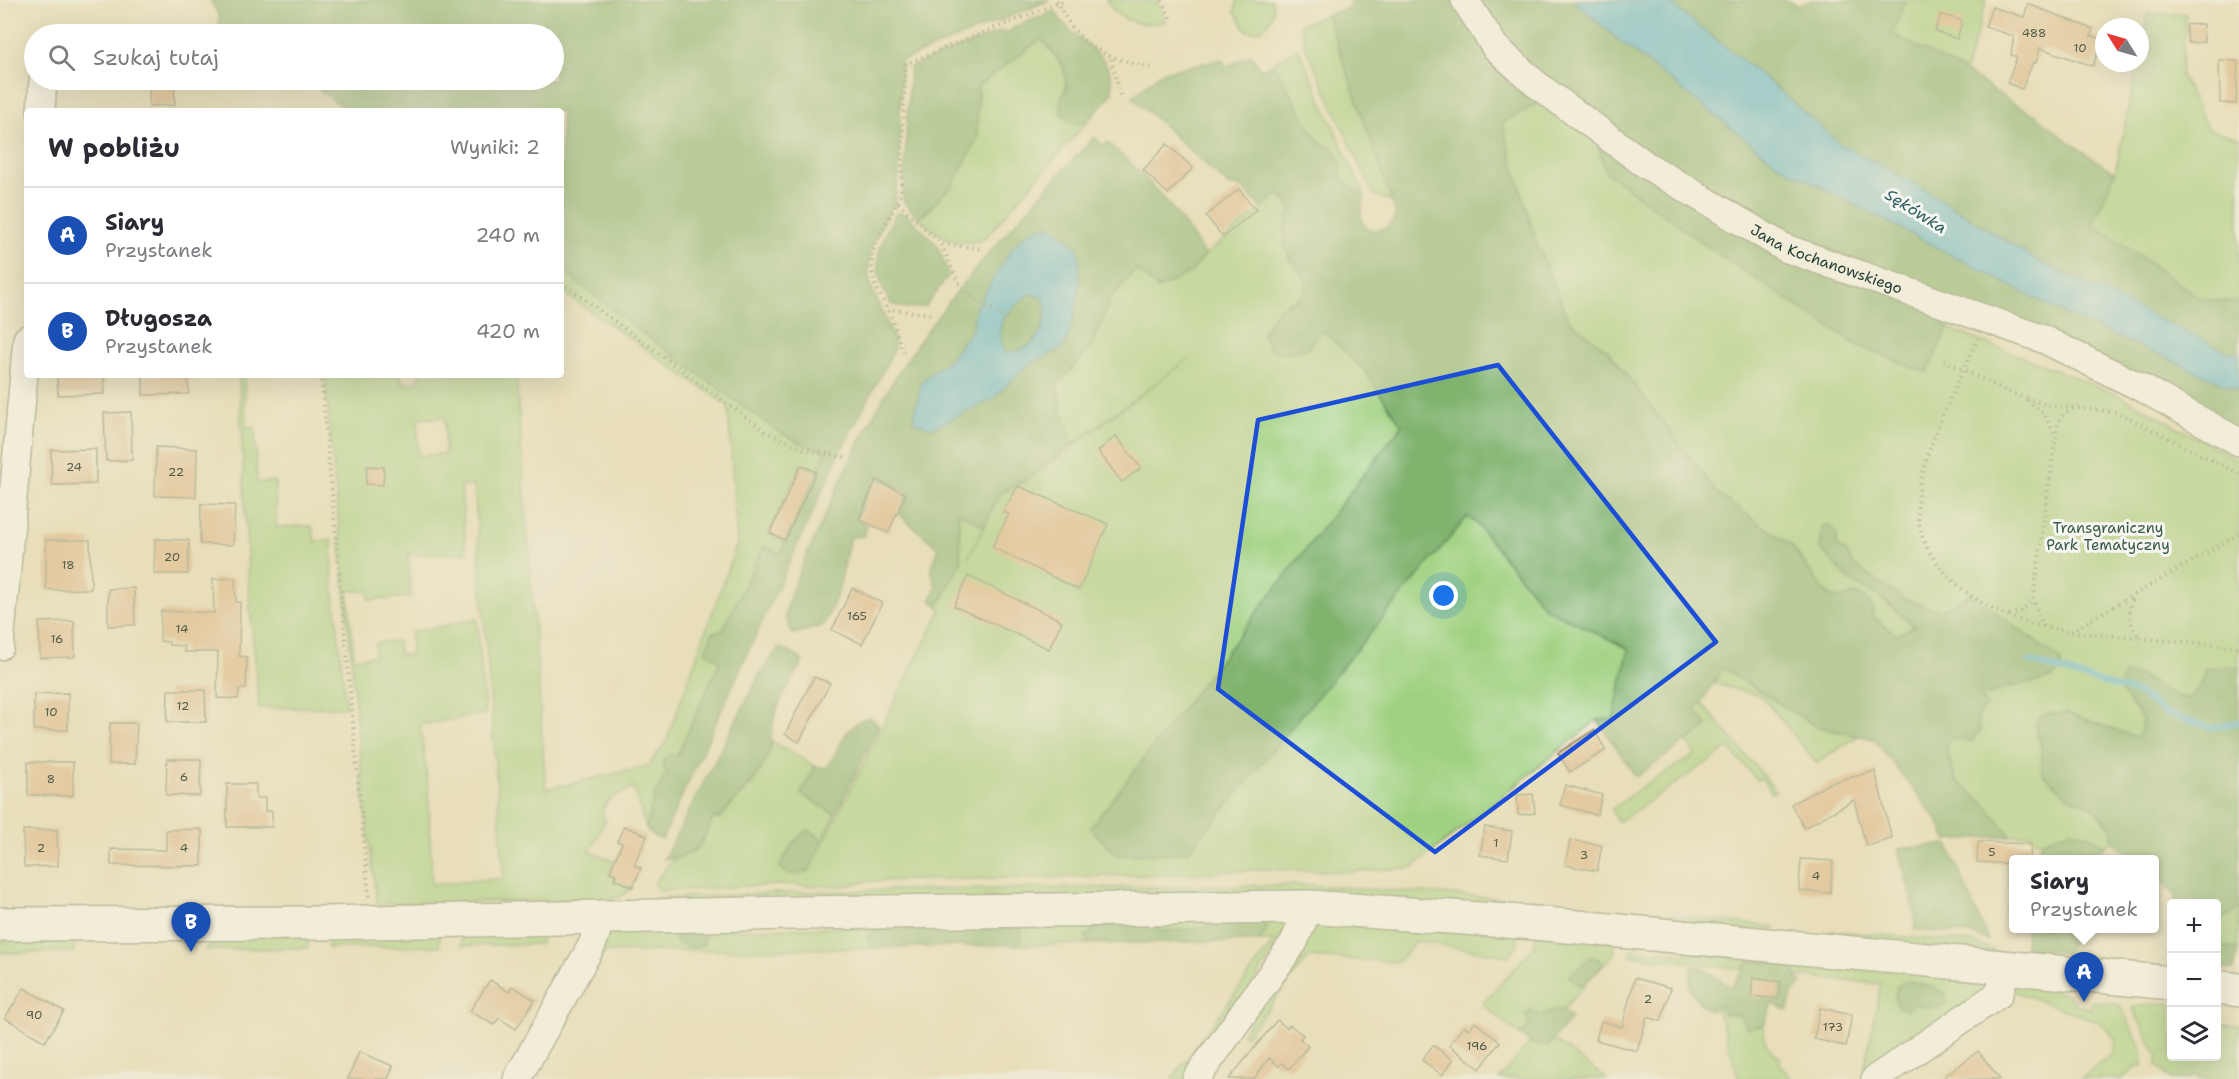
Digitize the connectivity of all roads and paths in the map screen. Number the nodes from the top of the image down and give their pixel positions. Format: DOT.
graph roads {
  1 [pos="1066,0"];
  2 [pos="1162,0"];
  3 [pos="1465,0"];
  4 [pos="1058,2"];
  5 [pos="1171,20"];
  6 [pos="1111,59"];
  7 [pos="1154,68"];
  8 [pos="42,90"];
  9 [pos="1121,99"];
  10 [pos="41,108"];
  11 [pos="898,203"];
  12 [pos="941,244"];
  13 [pos="984,249"];
  14 [pos="564,284"];
  15 [pos="887,309"];
  16 [pos="933,314"];
  17 [pos="1010,320"];
  18 [pos="1980,334"];
  19 [pos="903,352"];
  20 [pos="1944,360"];
  21 [pos="1964,371"];
  22 [pos="24,373"];
  23 [pos="321,378"];
  24 [pos="2021,396"];
  25 [pos="2073,408"];
  26 [pos="2055,437"];
  27 [pos="2239,442"];
  28 [pos="845,457"];
  29 [pos="2239,474"];
  30 [pos="2239,534"];
  31 [pos="2135,594"];
  32 [pos="2033,600"];
  33 [pos="2008,615"];
  34 [pos="2044,627"];
  35 [pos="2070,632"];
  36 [pos="2140,638"];
  37 [pos="0,646"];
  38 [pos="2239,647"];
  39 [pos="1309,907"];
  40 [pos="602,916"];
  41 [pos="371,922"];
  42 [pos="0,924"];
  43 [pos="2007,969"];
  44 [pos="2167,983"];
  45 [pos="2221,988"];
  46 [pos="2239,990"];
  47 [pos="517,1079"];
  48 [pos="1196,1079"];
  49 [pos="1875,1079"];
  1 -- 4 [label="path"];
  2 -- 5 [label="path"];
  3 -- 27 [label="street, Jana Kochanowskiego"];
  4 -- 6 [label="path"];
  4 -- 11 [label="path"];
  6 -- 7 [label="path"];
  6 -- 9 [label="path"];
  8 -- 10 [label="street"];
  11 -- 12 [label="path"];
  11 -- 15 [label="path"];
  12 -- 13 [label="path"];
  12 -- 17 [label="path"];
  14 -- 28 [label="path"];
  15 -- 16 [label="path"];
  15 -- 19 [label="path"];
  18 -- 21 [label="path"];
  20 -- 21 [label="path"];
  21 -- 24 [label="path"];
  21 -- 33 [label="path"];
  22 -- 37 [label="street"];
  23 -- 41 [label="path"];
  24 -- 25 [label="path"];
  24 -- 26 [label="path"];
  25 -- 26 [label="path"];
  25 -- 29 [label="path"];
  26 -- 32 [label="path"];
  30 -- 31 [label="path"];
  31 -- 35 [label="path"];
  31 -- 36 [label="path"];
  32 -- 33 [label="path"];
  32 -- 34 [label="path"];
  33 -- 34 [label="path"];
  34 -- 35 [label="path"];
  35 -- 36 [label="path"];
  36 -- 38 [label="path"];
  39 -- 40 [label="main road"];
  39 -- 43 [label="main road"];
  39 -- 48 [label="street"];
  40 -- 41 [label="main road"];
  40 -- 47 [label="street"];
  41 -- 42 [label="main road"];
  43 -- 44 [label="main road"];
  43 -- 49 [label="street"];
  45 -- 46 [label="main road"];
}
